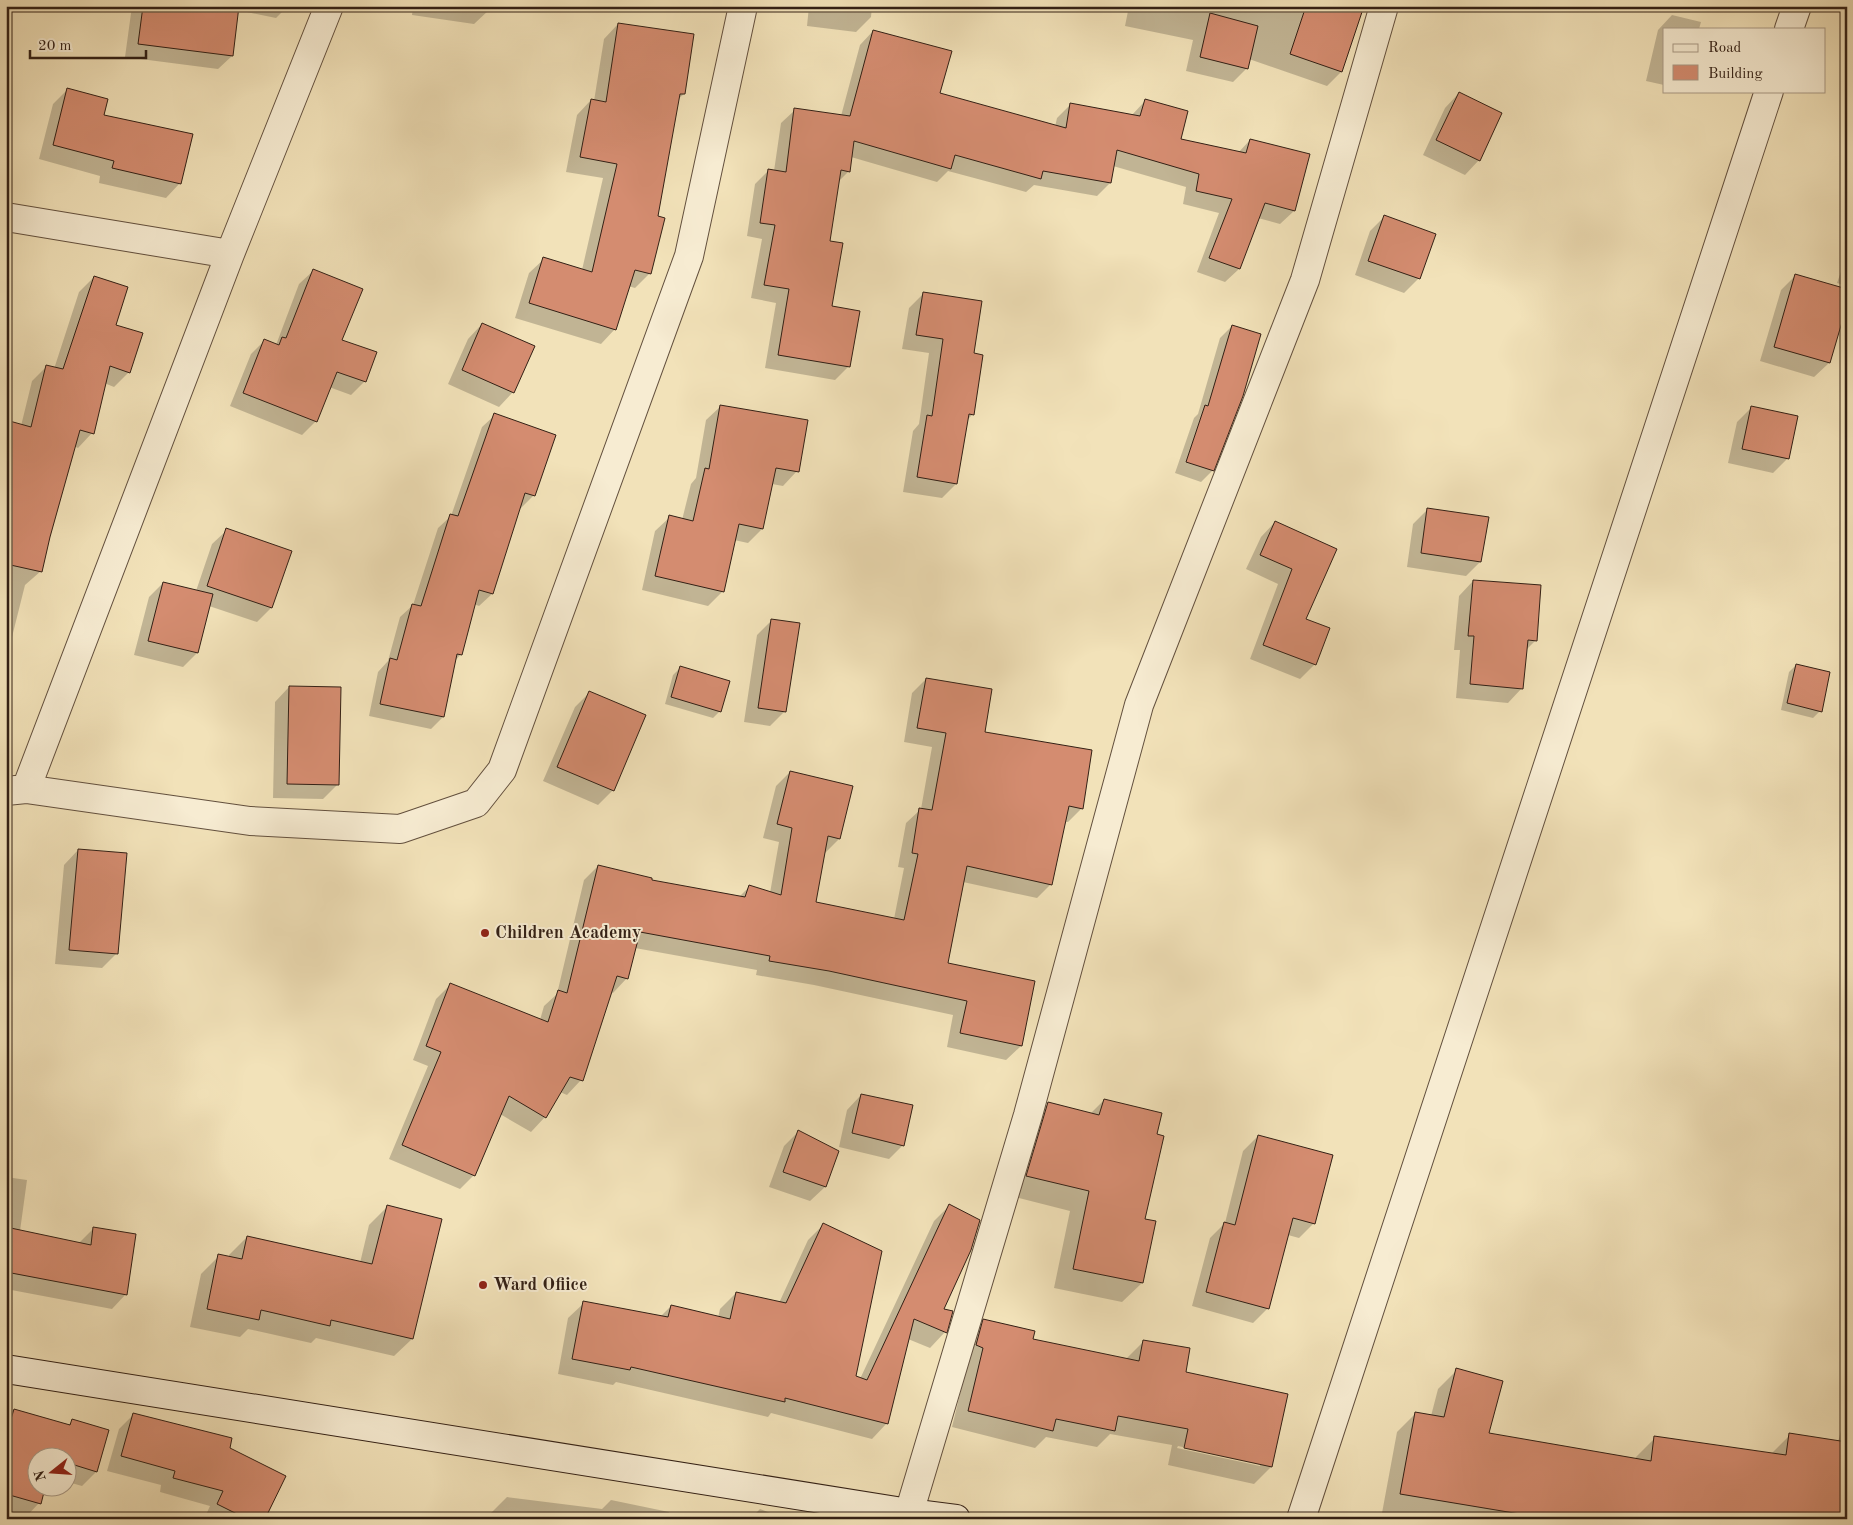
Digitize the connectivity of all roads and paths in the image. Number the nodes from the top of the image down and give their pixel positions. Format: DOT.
graph roads {
  1 [pos="328,6"];
  2 [pos="743,6"];
  3 [pos="1384,6"];
  4 [pos="1797,6"];
  5 [pos="1789,28"];
  6 [pos="1769,92"];
  7 [pos="6,217"];
  8 [pos="230,254"];
  9 [pos="16,790"];
  10 [pos="6,1369"];
  11 [pos="909,1513"];
  12 [pos="946,1518"];
  13 [pos="1301,1519"];
  1 -- 8 [label="street"];
  2 -- 9 [label="street"];
  3 -- 11 [label="street"];
  4 -- 5 [label="street"];
  6 -- 13 [label="street"];
  7 -- 8 [label="street"];
  8 -- 9 [label="street"];
  10 -- 11 [label="street"];
  11 -- 12 [label="street"];
}
